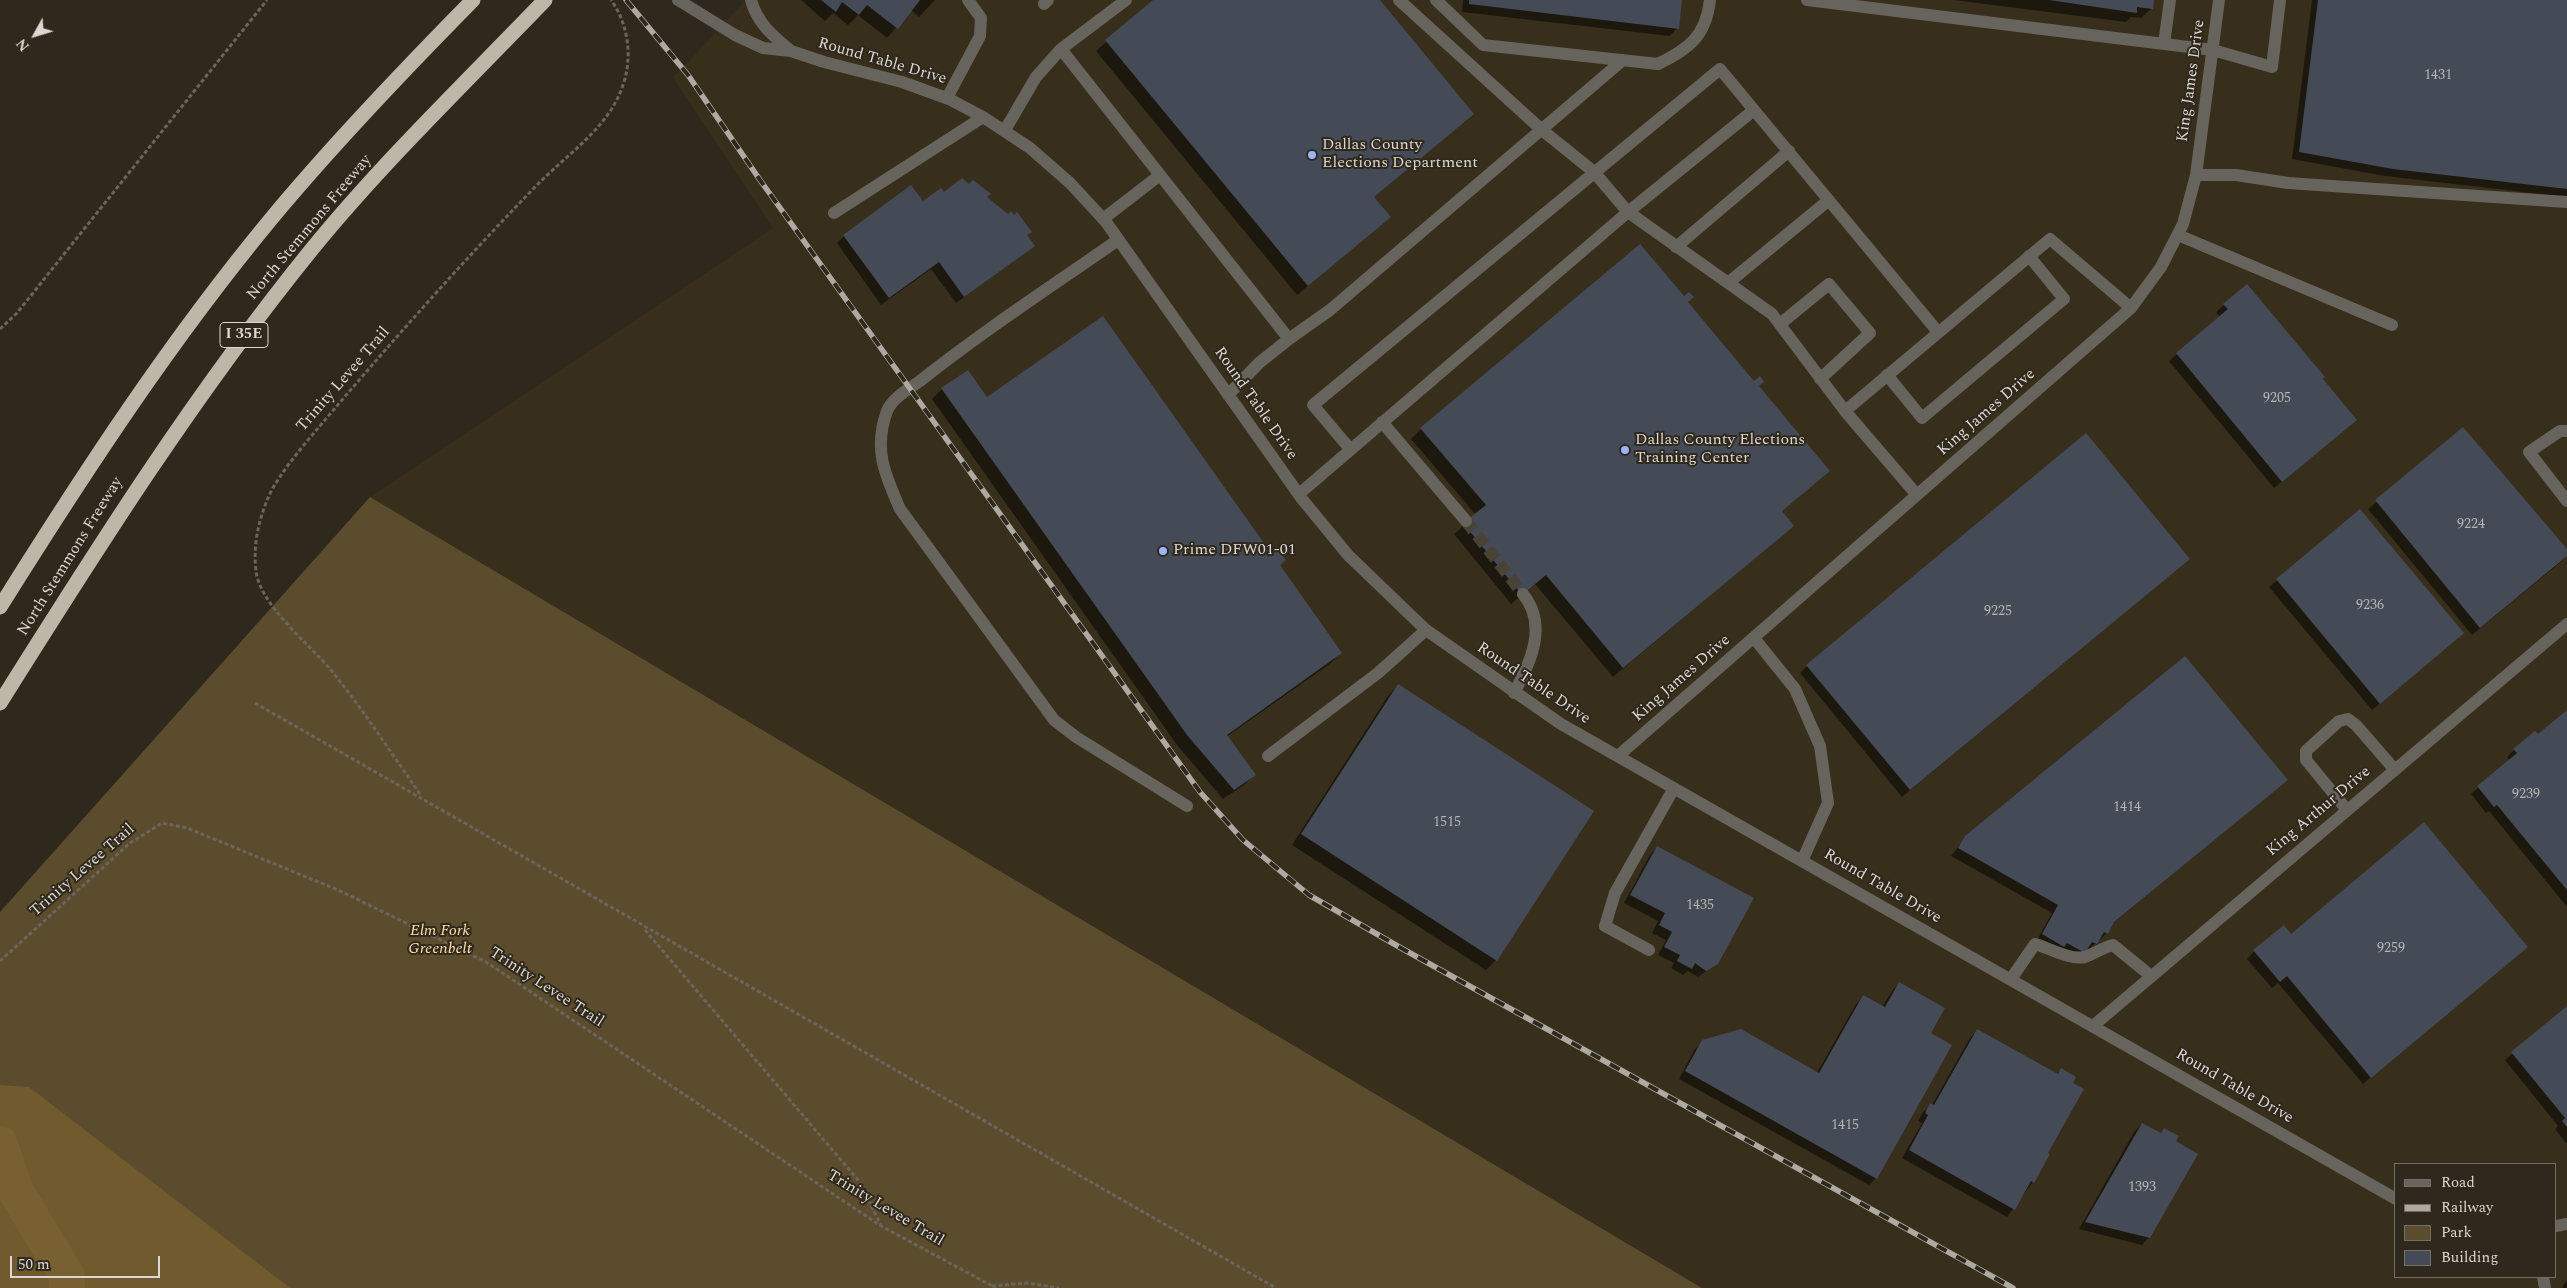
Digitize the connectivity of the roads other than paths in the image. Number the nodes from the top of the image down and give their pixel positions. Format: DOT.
graph roads {
  1 [pos="473,0"];
  2 [pos="678,0"];
  3 [pos="751,0"];
  4 [pos="968,0"];
  5 [pos="1126,0"];
  6 [pos="1399,0"];
  7 [pos="1436,0"];
  8 [pos="1710,0"];
  9 [pos="1807,0"];
  10 [pos="2170,0"];
  11 [pos="2219,0"];
  12 [pos="2280,0"];
  13 [pos="541,4"];
  14 [pos="2164,44"];
  15 [pos="1062,49"];
  16 [pos="2213,50"];
  17 [pos="790,51"];
  18 [pos="1623,60"];
  19 [pos="946,98"];
  20 [pos="1754,110"];
  21 [pos="984,117"];
  22 [pos="1005,130"];
  23 [pos="1542,130"];
  24 [pos="1789,152"];
  25 [pos="1594,172"];
  26 [pos="1160,175"];
  27 [pos="2196,175"];
  28 [pos="1828,200"];
  29 [pos="2567,202"];
  30 [pos="1628,212"];
  31 [pos="834,213"];
  32 [pos="1103,219"];
  33 [pos="2178,235"];
  34 [pos="1118,240"];
  35 [pos="1676,247"];
  36 [pos="2029,256"];
  37 [pos="1728,283"];
  38 [pos="2131,308"];
  39 [pos="1780,324"];
  40 [pos="2392,325"];
  41 [pos="1938,332"];
  42 [pos="1289,339"];
  43 [pos="1887,375"];
  44 [pos="1820,378"];
  45 [pos="1228,395"];
  46 [pos="1845,411"];
  47 [pos="1382,422"];
  48 [pos="2567,431"];
  49 [pos="1350,449"];
  50 [pos="1299,494"];
  51 [pos="1917,495"];
  52 [pos="2567,501"];
  53 [pos="1466,521"];
  54 [pos="1523,594"];
  55 [pos="0,607"];
  56 [pos="2567,624"];
  57 [pos="1426,630"];
  58 [pos="1754,638"];
  59 [pos="1514,693"];
  60 [pos="0,703"];
  61 [pos="1268,756"];
  62 [pos="1618,756"];
  63 [pos="2395,770"];
  64 [pos="1674,788"];
  65 [pos="1186,806"];
  66 [pos="2347,810"];
  67 [pos="1802,861"];
  68 [pos="1648,950"];
  69 [pos="2151,976"];
  70 [pos="2011,979"];
  71 [pos="2093,1026"];
  72 [pos="2394,1198"];
  1 -- 55 [label="highway, North Stemmons Freeway / I 35E"];
  2 -- 17 [label="street, Round Table Drive"];
  3 -- 17 [label="street, Round Table Drive"];
  4 -- 19 [label="street"];
  5 -- 15 [label="street"];
  6 -- 23 [label="street"];
  7 -- 18 [label="street"];
  8 -- 18 [label="street"];
  9 -- 14 [label="street"];
  10 -- 14 [label="street"];
  11 -- 16 [label="street, King James Drive"];
  12 -- 16 [label="street"];
  13 -- 60 [label="highway, North Stemmons Freeway / I 35E"];
  14 -- 16 [label="street"];
  15 -- 22 [label="street"];
  15 -- 26 [label="street"];
  16 -- 27 [label="street, King James Drive"];
  17 -- 19 [label="street, Round Table Drive"];
  18 -- 23 [label="street"];
  19 -- 21 [label="street, Round Table Drive"];
  20 -- 24 [label="street"];
  20 -- 25 [label="street"];
  20 -- 30 [label="street"];
  21 -- 22 [label="street, Round Table Drive"];
  21 -- 31 [label="street"];
  22 -- 32 [label="street, Round Table Drive"];
  23 -- 25 [label="street"];
  23 -- 42 [label="street"];
  24 -- 28 [label="street"];
  24 -- 35 [label="street"];
  25 -- 30 [label="street"];
  25 -- 49 [label="street"];
  26 -- 32 [label="street"];
  26 -- 42 [label="street"];
  27 -- 29 [label="street"];
  27 -- 33 [label="street, King James Drive"];
  28 -- 37 [label="street"];
  28 -- 41 [label="street"];
  30 -- 35 [label="street"];
  30 -- 47 [label="street"];
  32 -- 34 [label="street, Round Table Drive"];
  33 -- 38 [label="street, King James Drive"];
  33 -- 40 [label="street"];
  34 -- 45 [label="street, Round Table Drive"];
  34 -- 65 [label="street"];
  35 -- 37 [label="street"];
  36 -- 38 [label="street"];
  36 -- 41 [label="street"];
  36 -- 43 [label="street"];
  37 -- 39 [label="street"];
  38 -- 51 [label="street, King James Drive"];
  39 -- 44 [label="street"];
  39 -- 44 [label="street"];
  41 -- 43 [label="street"];
  42 -- 45 [label="street"];
  43 -- 46 [label="street"];
  44 -- 46 [label="street"];
  45 -- 50 [label="street, Round Table Drive"];
  46 -- 51 [label="street"];
  47 -- 49 [label="street"];
  47 -- 53 [label="street"];
  48 -- 52 [label="street"];
  49 -- 50 [label="street"];
  50 -- 57 [label="street, Round Table Drive"];
  51 -- 58 [label="street, King James Drive"];
  54 -- 59 [label="street"];
  56 -- 63 [label="street, King Arthur Drive"];
  57 -- 59 [label="street, Round Table Drive"];
  57 -- 61 [label="street"];
  58 -- 62 [label="street, King James Drive"];
  58 -- 67 [label="street"];
  59 -- 62 [label="street, Round Table Drive"];
  62 -- 64 [label="street, Round Table Drive"];
  63 -- 66 [label="street, King Arthur Drive"];
  63 -- 66 [label="street"];
  64 -- 67 [label="street, Round Table Drive"];
  64 -- 68 [label="street"];
  66 -- 69 [label="street, King Arthur Drive"];
  67 -- 70 [label="street, Round Table Drive"];
  69 -- 70 [label="street"];
  69 -- 71 [label="street, King Arthur Drive"];
  70 -- 71 [label="street, Round Table Drive"];
  71 -- 72 [label="street, Round Table Drive"];
}
